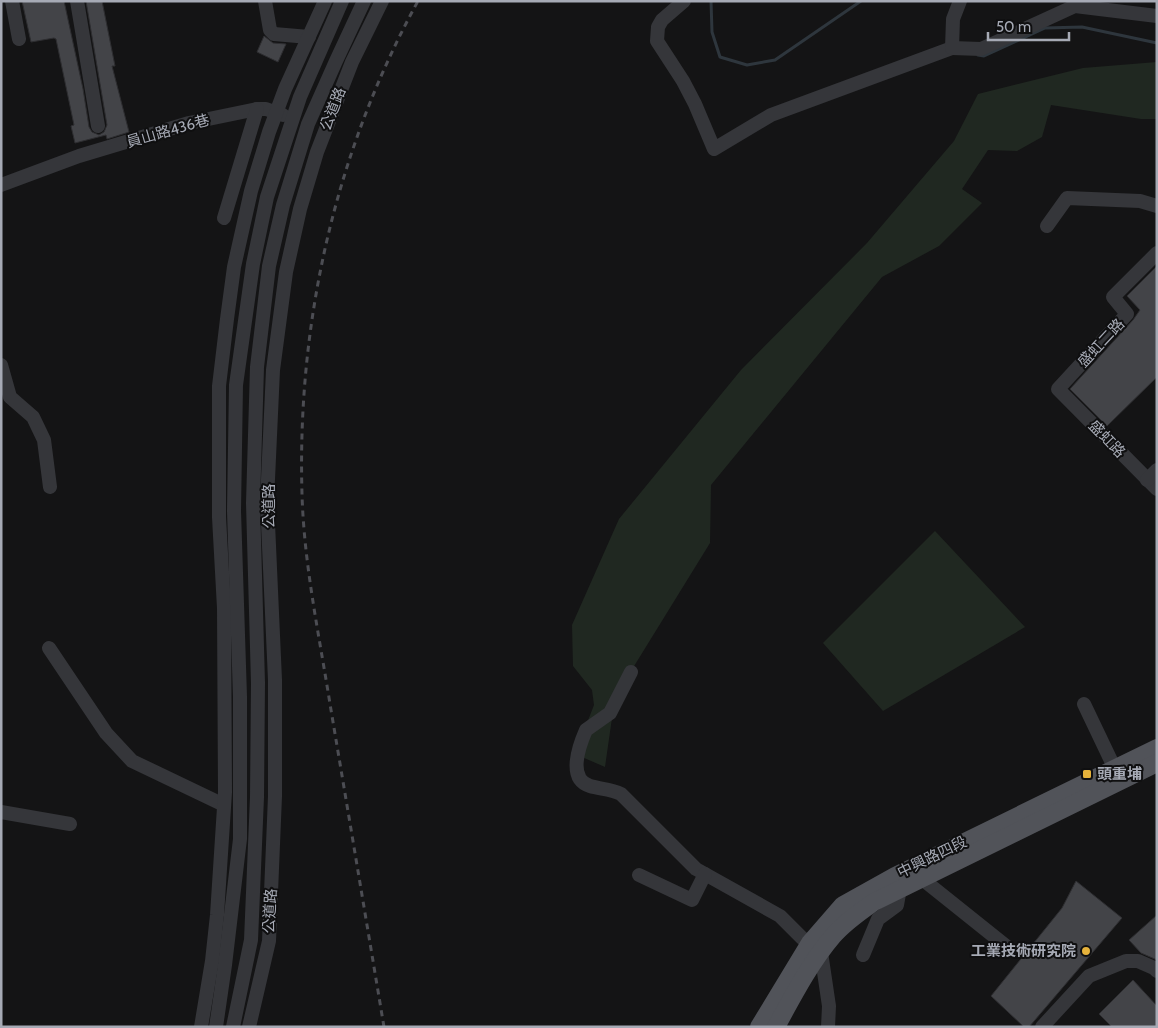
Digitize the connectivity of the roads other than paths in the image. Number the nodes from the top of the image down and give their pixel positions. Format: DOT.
graph roads {
  1 [pos="12,1"];
  2 [pos="77,1"];
  3 [pos="265,1"];
  4 [pos="325,1"];
  5 [pos="342,1"];
  6 [pos="364,1"];
  7 [pos="382,1"];
  8 [pos="684,1"];
  9 [pos="960,1"];
  10 [pos="1157,16"];
  11 [pos="309,37"];
  12 [pos="19,39"];
  13 [pos="952,48"];
  14 [pos="256,108"];
  15 [pos="277,112"];
  16 [pos="292,119"];
  17 [pos="308,124"];
  18 [pos="98,126"];
  19 [pos="331,130"];
  20 [pos="1,185"];
  21 [pos="1157,206"];
  22 [pos="224,218"];
  23 [pos="1047,226"];
  24 [pos="1157,253"];
  25 [pos="1,365"];
  26 [pos="1058,389"];
  27 [pos="1153,479"];
  28 [pos="50,486"];
  29 [pos="49,648"];
  30 [pos="631,672"];
  31 [pos="1084,704"];
  32 [pos="1157,748"];
  33 [pos="1157,764"];
  34 [pos="1120,775"];
  35 [pos="224,805"];
  36 [pos="1,812"];
  37 [pos="70,824"];
  38 [pos="705,874"];
  39 [pos="639,875"];
  40 [pos="907,878"];
  41 [pos="224,916"];
  42 [pos="815,947"];
  43 [pos="1011,950"];
  44 [pos="863,955"];
  45 [pos="219,963"];
  46 [pos="1157,971"];
  47 [pos="201,1027"];
  48 [pos="216,1027"];
  49 [pos="233,1027"];
  50 [pos="249,1027"];
  51 [pos="759,1027"];
  52 [pos="776,1027"];
  53 [pos="828,1027"];
  54 [pos="1042,1027"];
  1 -- 12 [label="street"];
  2 -- 18 [label="street"];
  3 -- 11 [label="street"];
  4 -- 11 [label="street"];
  5 -- 16 [label="street"];
  6 -- 17 [label="street, 公道路"];
  7 -- 19 [label="street, 公道路"];
  8 -- 13 [label="street"];
  9 -- 13 [label="street"];
  10 -- 13 [label="street"];
  11 -- 15 [label="street"];
  14 -- 15 [label="street, 員山路436巷"];
  14 -- 20 [label="street, 員山路436巷"];
  14 -- 22 [label="street"];
  15 -- 16 [label="street, 員山路436巷"];
  15 -- 35 [label="street"];
  16 -- 17 [label="street, 員山路436巷"];
  16 -- 41 [label="street"];
  17 -- 19 [label="street, 員山路436巷"];
  17 -- 49 [label="street, 公道路"];
  19 -- 50 [label="street, 公道路"];
  21 -- 23 [label="street"];
  24 -- 26 [label="street, 盛虹二路"];
  25 -- 28 [label="street"];
  26 -- 27 [label="street, 盛虹路"];
  29 -- 35 [label="street"];
  30 -- 38 [label="street"];
  31 -- 34 [label="street"];
  32 -- 34 [label="main road, 中興路四段"];
  33 -- 34 [label="main road, 中興路四段"];
  34 -- 40 [label="main road, 中興路四段"];
  35 -- 41 [label="street"];
  36 -- 37 [label="street"];
  38 -- 39 [label="street"];
  38 -- 42 [label="street"];
  40 -- 42 [label="main road, 中興路四段"];
  40 -- 43 [label="street"];
  40 -- 44 [label="street"];
  41 -- 45 [label="street"];
  41 -- 45 [label="street"];
  42 -- 51 [label="main road, 中興路四段"];
  42 -- 52 [label="main road, 中興路四段"];
  42 -- 53 [label="street"];
  45 -- 47 [label="street"];
  45 -- 48 [label="street"];
  46 -- 54 [label="street"];
}
